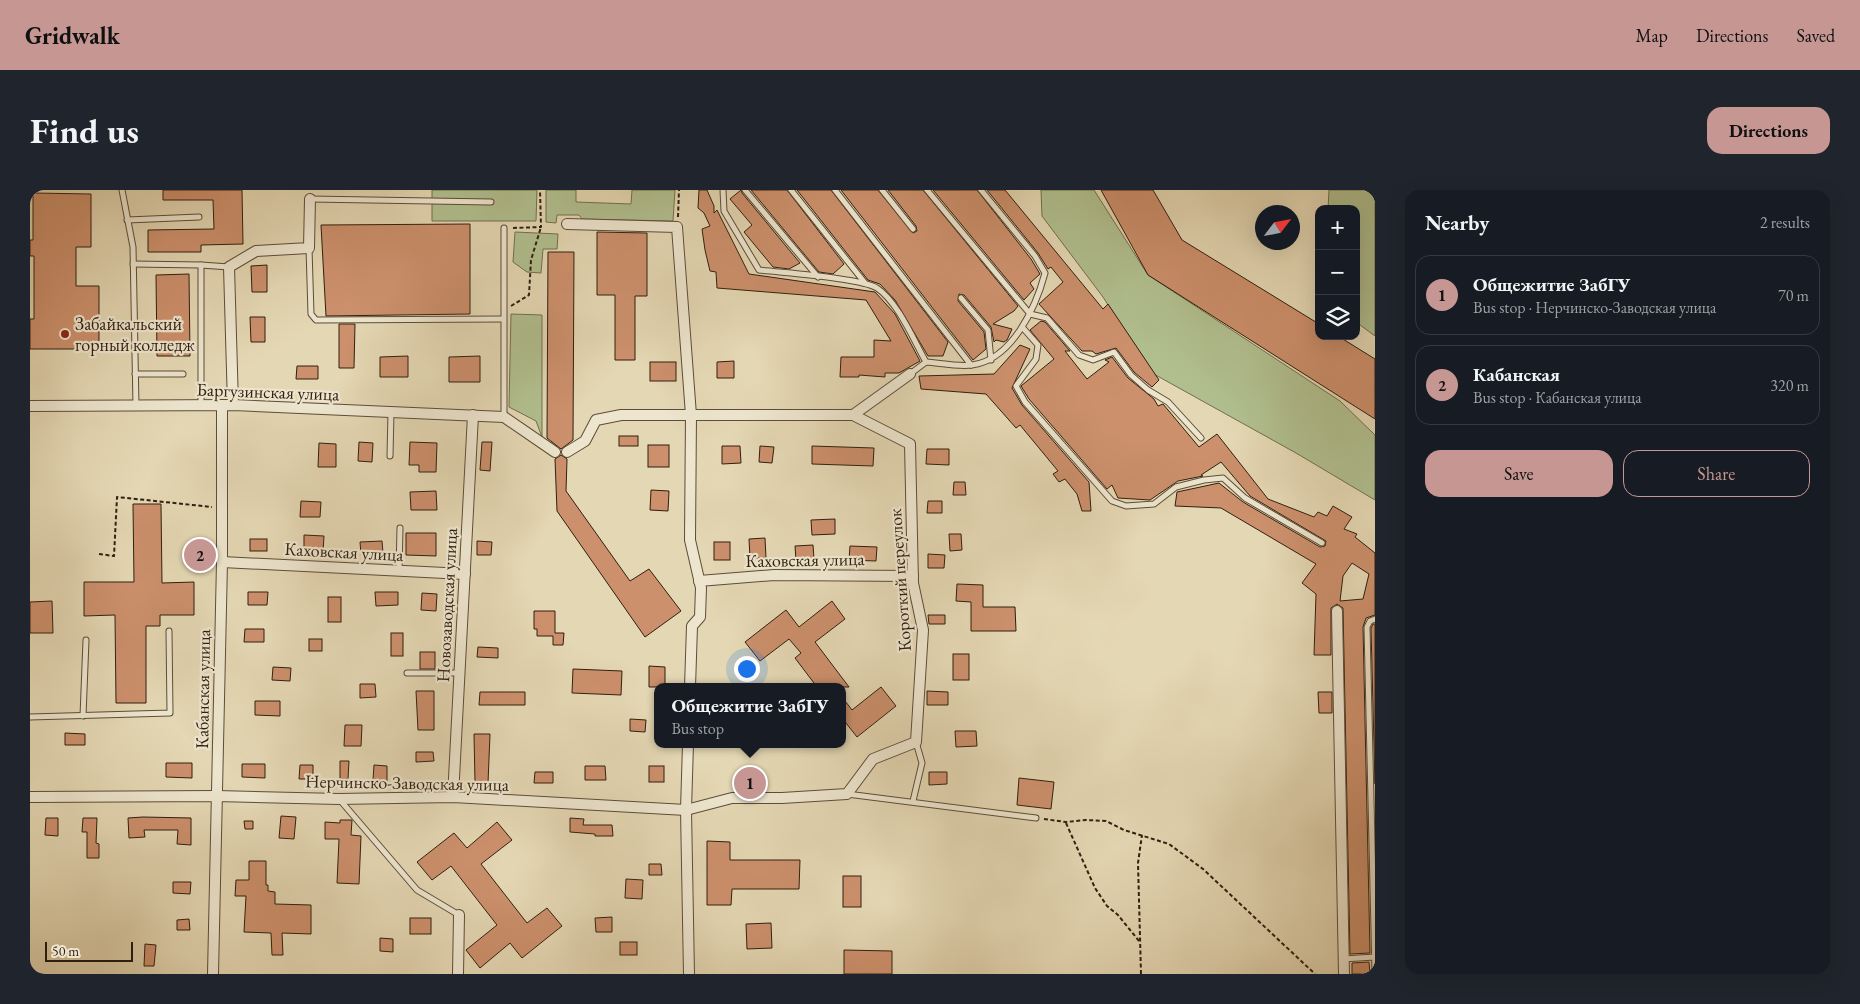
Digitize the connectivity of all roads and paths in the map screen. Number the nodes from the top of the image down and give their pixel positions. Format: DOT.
graph roads {
  1 [pos="122,190"];
  2 [pos="540,190"];
  3 [pos="679,190"];
  4 [pos="723,190"];
  5 [pos="744,190"];
  6 [pos="791,190"];
  7 [pos="835,190"];
  8 [pos="882,190"];
  9 [pos="927,190"];
  10 [pos="980,190"];
  11 [pos="310,199"];
  12 [pos="491,202"];
  13 [pos="199,217"];
  14 [pos="128,220"];
  15 [pos="567,224"];
  16 [pos="541,227"];
  17 [pos="678,227"];
  18 [pos="504,228"];
  19 [pos="913,229"];
  20 [pos="309,248"];
  21 [pos="133,264"];
  22 [pos="200,265"];
  23 [pos="229,267"];
  24 [pos="818,277"];
  25 [pos="866,285"];
  26 [pos="961,298"];
  27 [pos="503,312"];
  28 [pos="1030,314"];
  29 [pos="503,319"];
  30 [pos="1022,328"];
  31 [pos="991,360"];
  32 [pos="926,362"];
  33 [pos="971,365"];
  34 [pos="135,374"];
  35 [pos="183,374"];
  36 [pos="910,374"];
  37 [pos="201,405"];
  38 [pos="222,405"];
  39 [pos="233,405"];
  40 [pos="30,406"];
  41 [pos="136,406"];
  42 [pos="391,412"];
  43 [pos="691,414"];
  44 [pos="473,415"];
  45 [pos="853,415"];
  46 [pos="504,417"];
  47 [pos="1201,438"];
  48 [pos="555,452"];
  49 [pos="567,452"];
  50 [pos="390,456"];
  51 [pos="222,508"];
  52 [pos="400,528"];
  53 [pos="1322,543"];
  54 [pos="99,554"];
  55 [pos="222,562"];
  56 [pos="399,571"];
  57 [pos="465,574"];
  58 [pos="912,576"];
  59 [pos="699,581"];
  60 [pos="1337,611"];
  61 [pos="1375,619"];
  62 [pos="170,632"];
  63 [pos="86,640"];
  64 [pos="407,673"];
  65 [pos="459,673"];
  66 [pos="690,683"];
  67 [pos="83,716"];
  68 [pos="30,717"];
  69 [pos="916,742"];
  70 [pos="688,748"];
  71 [pos="847,794"];
  72 [pos="217,796"];
  73 [pos="30,797"];
  74 [pos="453,797"];
  75 [pos="339,799"];
  76 [pos="913,801"];
  77 [pos="686,810"];
  78 [pos="1036,818"];
  79 [pos="1066,822"];
  80 [pos="1142,835"];
  81 [pos="459,915"];
  82 [pos="1139,941"];
  83 [pos="1375,957"];
  84 [pos="1344,959"];
  85 [pos="213,974"];
  86 [pos="458,974"];
  87 [pos="688,974"];
  88 [pos="1142,974"];
  89 [pos="1313,974"];
  90 [pos="1344,974"];
  91 [pos="1375,974"];
  1 -- 14 [label="lane"];
  2 -- 16 [label="path"];
  3 -- 17 [label="path"];
  4 -- 24 [label="lane"];
  5 -- 24 [label="lane"];
  6 -- 25 [label="lane"];
  7 -- 33 [label="lane"];
  8 -- 19 [label="lane"];
  9 -- 28 [label="lane"];
  10 -- 28 [label="lane"];
  11 -- 12 [label="lane"];
  11 -- 20 [label="street"];
  13 -- 14 [label="lane"];
  14 -- 21 [label="lane"];
  15 -- 17 [label="street"];
  16 -- 18 [label="path"];
  16 -- 27 [label="path"];
  17 -- 43 [label="street"];
  18 -- 27 [label="lane"];
  20 -- 23 [label="street"];
  20 -- 29 [label="lane"];
  21 -- 22 [label="lane"];
  21 -- 34 [label="lane"];
  22 -- 23 [label="lane"];
  22 -- 37 [label="lane"];
  23 -- 39 [label="street"];
  24 -- 25 [label="lane"];
  25 -- 32 [label="lane"];
  26 -- 31 [label="lane"];
  27 -- 29 [label="lane"];
  28 -- 30 [label="lane"];
  28 -- 47 [label="lane"];
  29 -- 46 [label="lane"];
  30 -- 31 [label="lane"];
  30 -- 53 [label="lane"];
  31 -- 33 [label="lane"];
  32 -- 33 [label="lane"];
  32 -- 36 [label="lane"];
  34 -- 35 [label="lane"];
  34 -- 41 [label="lane"];
  36 -- 45 [label="street"];
  37 -- 38 [label="street, Баргузинская улица"];
  37 -- 41 [label="street, Баргузинская улица"];
  38 -- 39 [label="street, Баргузинская улица"];
  38 -- 51 [label="street, Кабанская улица"];
  39 -- 42 [label="street, Баргузинская улица"];
  40 -- 41 [label="street, Баргузинская улица"];
  42 -- 44 [label="street, Баргузинская улица"];
  42 -- 50 [label="lane"];
  43 -- 45 [label="street"];
  43 -- 49 [label="street"];
  43 -- 59 [label="street"];
  44 -- 46 [label="street, Баргузинская улица"];
  44 -- 57 [label="street, Новозаводская улица"];
  45 -- 58 [label="street, Короткий переулок"];
  46 -- 48 [label="street"];
  51 -- 54 [label="path"];
  51 -- 55 [label="street, Кабанская улица"];
  52 -- 56 [label="lane"];
  55 -- 56 [label="street, Каховская улица"];
  55 -- 72 [label="street, Кабанская улица"];
  56 -- 57 [label="street, Каховская улица"];
  57 -- 65 [label="street, Новозаводская улица"];
  58 -- 59 [label="street, Каховская улица"];
  58 -- 69 [label="street, Короткий переулок"];
  59 -- 66 [label="street"];
  60 -- 84 [label="street"];
  61 -- 83 [label="lane"];
  62 -- 67 [label="lane"];
  63 -- 67 [label="lane"];
  64 -- 65 [label="lane"];
  65 -- 74 [label="street, Новозаводская улица"];
  67 -- 68 [label="lane"];
  69 -- 71 [label="street"];
  69 -- 76 [label="lane"];
  70 -- 77 [label="street"];
  71 -- 76 [label="lane"];
  71 -- 77 [label="street, Нерчинско-Заводская улица"];
  72 -- 73 [label="street, Нерчинско-Заводская улица"];
  72 -- 75 [label="street, Нерчинско-Заводская улица"];
  72 -- 85 [label="street, Кабанская улица"];
  74 -- 75 [label="street, Нерчинско-Заводская улица"];
  74 -- 77 [label="street, Нерчинско-Заводская улица"];
  75 -- 81 [label="lane"];
  76 -- 78 [label="lane"];
  77 -- 87 [label="street"];
  78 -- 79 [label="path"];
  79 -- 80 [label="path"];
  79 -- 82 [label="path"];
  80 -- 82 [label="path"];
  80 -- 89 [label="path"];
  81 -- 86 [label="street"];
  82 -- 88 [label="path"];
  83 -- 84 [label="lane"];
  83 -- 91 [label="lane"];
  84 -- 90 [label="street"];
}
